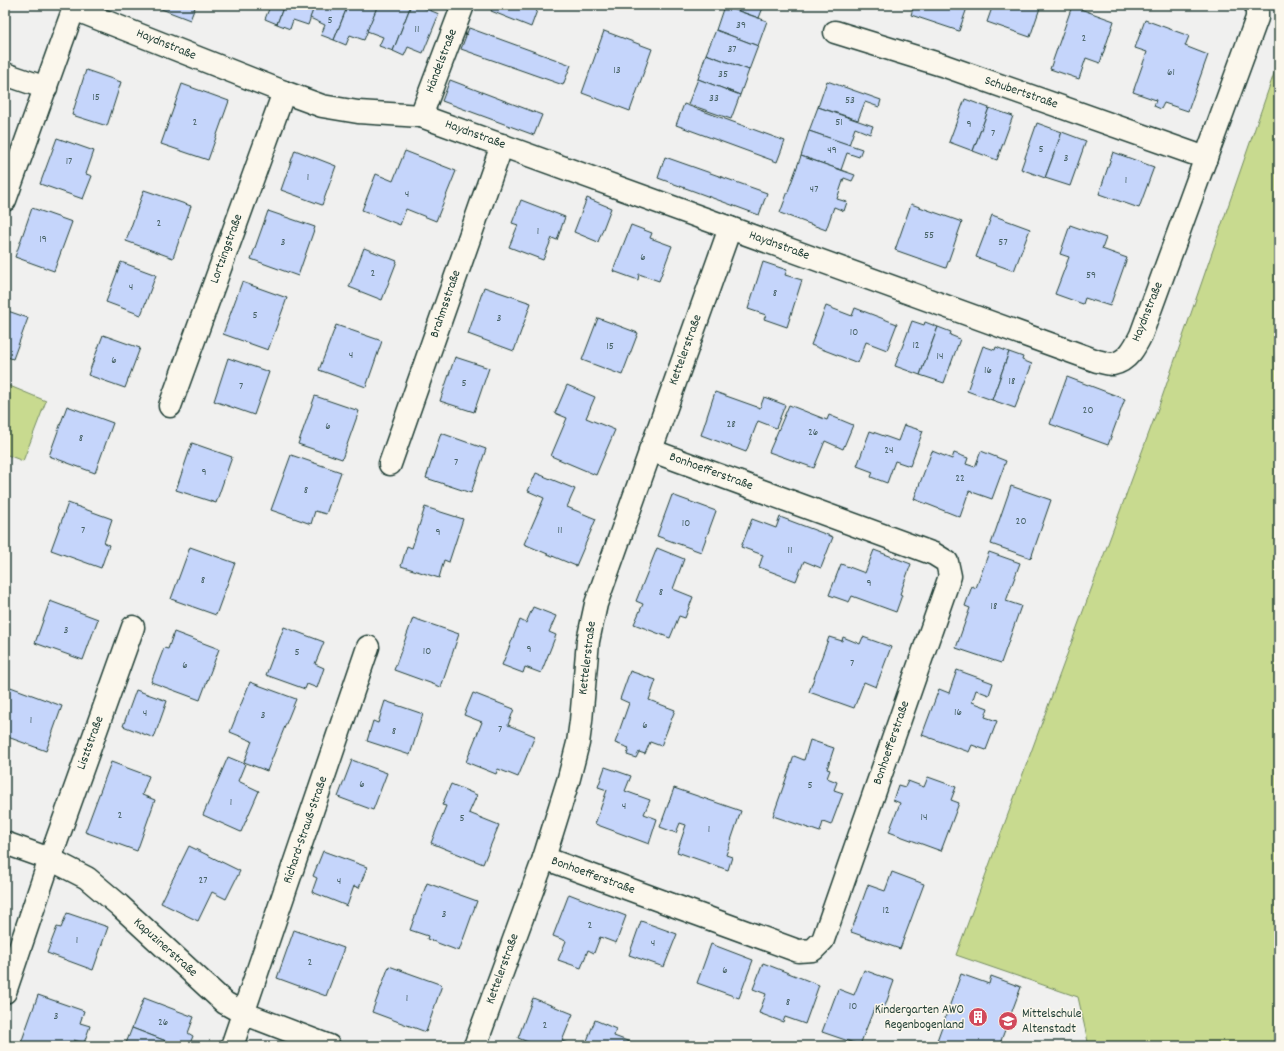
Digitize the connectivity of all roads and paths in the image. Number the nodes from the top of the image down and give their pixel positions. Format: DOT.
graph roads {
  1 [pos="463,5"];
  2 [pos="1257,5"];
  3 [pos="75,7"];
  4 [pos="835,32"];
  5 [pos="5,74"];
  6 [pos="46,88"];
  7 [pos="284,92"];
  8 [pos="421,116"];
  9 [pos="502,145"];
  10 [pos="1206,158"];
  11 [pos="5,200"];
  12 [pos="730,228"];
  13 [pos="170,406"];
  14 [pos="650,450"];
  15 [pos="390,464"];
  16 [pos="133,627"];
  17 [pos="368,647"];
  18 [pos="5,843"];
  19 [pos="544,858"];
  20 [pos="50,859"];
  21 [pos="5,992"];
  22 [pos="243,1013"];
  23 [pos="232,1046"];
  24 [pos="329,1046"];
  25 [pos="475,1046"];
  1 -- 8 [label="street, Händelstraße"];
  2 -- 10 [label="street, Haydnstraße"];
  3 -- 6 [label="street"];
  3 -- 7 [label="street, Haydnstraße"];
  4 -- 10 [label="street, Schubertstraße"];
  5 -- 6 [label="street"];
  6 -- 11 [label="street"];
  7 -- 8 [label="street, Haydnstraße"];
  7 -- 13 [label="street, Lortzingstraße"];
  8 -- 9 [label="street, Haydnstraße"];
  9 -- 12 [label="street, Haydnstraße"];
  9 -- 15 [label="street, Brahmsstraße"];
  10 -- 12 [label="street, Haydnstraße"];
  12 -- 14 [label="street, Kettelerstraße"];
  14 -- 19 [label="street, Kettelerstraße"];
  14 -- 19 [label="street, Bonhoefferstraße"];
  16 -- 20 [label="street, Lisztstraße"];
  17 -- 22 [label="street, Richard-Strauß-Straße"];
  18 -- 20 [label="street, Kapuzinerstraße"];
  19 -- 25 [label="street, Kettelerstraße"];
  20 -- 21 [label="street, Lisztstraße"];
  20 -- 22 [label="street, Kapuzinerstraße"];
  22 -- 23 [label="street, Richard-Strauß-Straße"];
  22 -- 24 [label="street, Kapuzinerstraße"];
}
